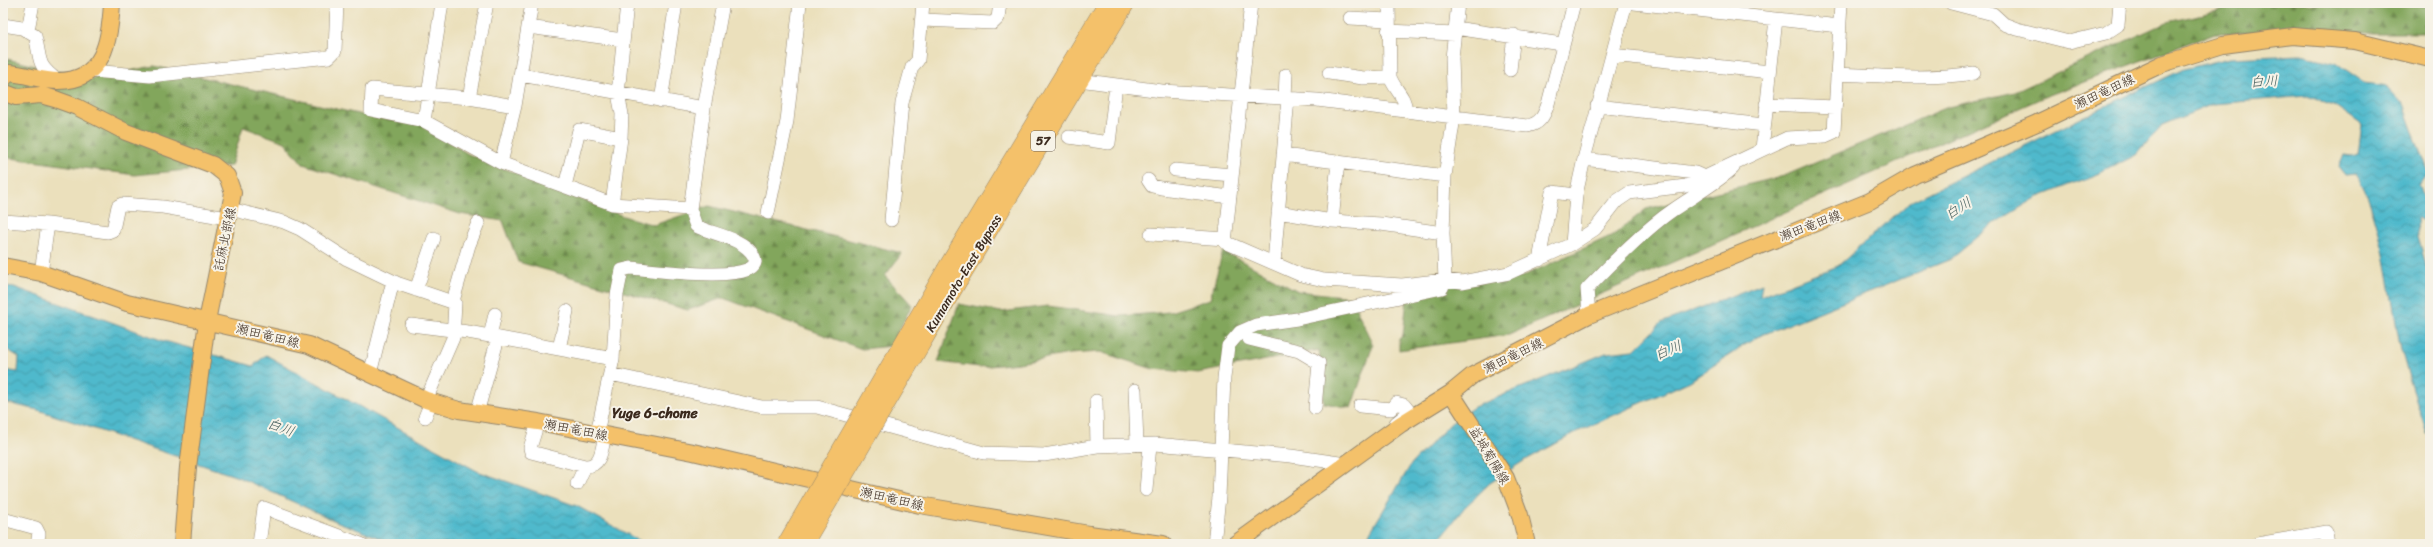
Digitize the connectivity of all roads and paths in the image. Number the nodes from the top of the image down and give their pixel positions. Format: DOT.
graph roads {
  1 [pos="33,3"];
  2 [pos="112,3"];
  3 [pos="337,3"];
  4 [pos="442,3"];
  5 [pos="487,3"];
  6 [pos="532,3"];
  7 [pos="627,3"];
  8 [pos="676,3"];
  9 [pos="723,3"];
  10 [pos="800,3"];
  11 [pos="923,3"];
  12 [pos="1000,3"];
  13 [pos="1097,3"];
  14 [pos="1108,3"];
  15 [pos="1124,3"];
  16 [pos="1250,3"];
  17 [pos="1389,3"];
  18 [pos="1458,3"];
  19 [pos="1574,3"];
  20 [pos="1626,3"];
  21 [pos="1634,3"];
  22 [pos="1841,3"];
  23 [pos="1952,3"];
  24 [pos="2120,3"];
  25 [pos="1994,8"];
  26 [pos="1350,18"];
  27 [pos="1776,19"];
  28 [pos="923,20"];
  29 [pos="3,24"];
  30 [pos="1388,26"];
  31 [pos="1839,26"];
  32 [pos="528,27"];
  33 [pos="28,30"];
  34 [pos="1455,31"];
  35 [pos="1514,35"];
  36 [pos="623,40"];
  37 [pos="1562,44"];
  38 [pos="1612,55"];
  39 [pos="2427,57"];
  40 [pos="1510,70"];
  41 [pos="92,71"];
  42 [pos="1770,72"];
  43 [pos="1329,73"];
  44 [pos="1974,73"];
  45 [pos="1837,74"];
  46 [pos="521,75"];
  47 [pos="1286,75"];
  48 [pos="1390,77"];
  49 [pos="3,79"];
  50 [pos="1079,80"];
  51 [pos="58,81"];
  52 [pos="1116,85"];
  53 [pos="3,92"];
  54 [pos="428,93"];
  55 [pos="618,94"];
  56 [pos="1241,96"];
  57 [pos="469,98"];
  58 [pos="1286,98"];
  59 [pos="661,101"];
  60 [pos="1766,104"];
  61 [pos="515,106"];
  62 [pos="1597,106"];
  63 [pos="1835,107"];
  64 [pos="704,108"];
  65 [pos="1406,111"];
  66 [pos="1454,117"];
  67 [pos="424,121"];
  68 [pos="1764,125"];
  69 [pos="1068,137"];
  70 [pos="621,138"];
  71 [pos="1762,150"];
  72 [pos="1283,155"];
  73 [pos="1745,158"];
  74 [pos="1584,159"];
  75 [pos="1338,162"];
  76 [pos="501,163"];
  77 [pos="1175,170"];
  78 [pos="1232,175"];
  79 [pos="1445,176"];
  80 [pos="1704,177"];
  81 [pos="1148,180"];
  82 [pos="565,186"];
  83 [pos="1576,195"];
  84 [pos="1230,197"];
  85 [pos="612,204"];
  86 [pos="690,209"];
  87 [pos="1278,212"];
  88 [pos="768,213"];
  89 [pos="228,214"];
  90 [pos="891,220"];
  91 [pos="3,221"];
  92 [pos="1332,221"];
  93 [pos="478,223"];
  94 [pos="48,224"];
  95 [pos="1443,233"];
  96 [pos="1151,234"];
  97 [pos="434,238"];
  98 [pos="1225,239"];
  99 [pos="1572,244"];
  100 [pos="1540,260"];
  101 [pos="1274,263"];
  102 [pos="3,266"];
  103 [pos="41,273"];
  104 [pos="953,274"];
  105 [pos="1446,280"];
  106 [pos="393,281"];
  107 [pos="416,290"];
  108 [pos="453,302"];
  109 [pos="567,312"];
  110 [pos="495,314"];
  111 [pos="1589,315"];
  112 [pos="208,321"];
  113 [pos="411,325"];
  114 [pos="1245,330"];
  115 [pos="453,331"];
  116 [pos="494,337"];
  117 [pos="559,349"];
  118 [pos="613,359"];
  119 [pos="370,374"];
  120 [pos="610,374"];
  121 [pos="1135,390"];
  122 [pos="1451,393"];
  123 [pos="428,401"];
  124 [pos="1096,401"];
  125 [pos="1360,406"];
  126 [pos="1315,408"];
  127 [pos="478,413"];
  128 [pos="425,417"];
  129 [pos="538,422"];
  130 [pos="601,434"];
  131 [pos="1143,445"];
  132 [pos="1097,446"];
  133 [pos="1222,449"];
  134 [pos="1344,464"];
  135 [pos="585,466"];
  136 [pos="1326,475"];
  137 [pos="577,484"];
  138 [pos="1146,490"];
  139 [pos="3,520"];
  140 [pos="1088,539"];
  141 [pos="37,544"];
  142 [pos="182,544"];
  143 [pos="260,544"];
  144 [pos="361,544"];
  145 [pos="787,544"];
  146 [pos="803,544"];
  147 [pos="1163,544"];
  148 [pos="1214,544"];
  149 [pos="1235,544"];
  150 [pos="1527,544"];
  151 [pos="2256,544"];
  152 [pos="2328,544"];
  1 -- 33 [label="street"];
  2 -- 41 [label="main road"];
  3 -- 41 [label="street"];
  4 -- 54 [label="street"];
  5 -- 57 [label="street"];
  6 -- 32 [label="street"];
  7 -- 36 [label="street"];
  8 -- 59 [label="street"];
  9 -- 64 [label="street"];
  10 -- 88 [label="street"];
  11 -- 28 [label="street"];
  12 -- 28 [label="street"];
  13 -- 104 [label="highway"];
  14 -- 104 [label="highway, Kumamoto-East Bypass / 57"];
  15 -- 50 [label="highway, Kumamoto-East Bypass / 57"];
  16 -- 56 [label="street"];
  17 -- 30 [label="street"];
  18 -- 34 [label="street"];
  19 -- 37 [label="street"];
  20 -- 38 [label="street"];
  21 -- 27 [label="street"];
  22 -- 31 [label="street"];
  23 -- 25 [label="street"];
  24 -- 25 [label="street"];
  26 -- 30 [label="street"];
  27 -- 31 [label="street"];
  27 -- 42 [label="street"];
  28 -- 90 [label="street"];
  29 -- 33 [label="street"];
  30 -- 34 [label="street"];
  30 -- 48 [label="street"];
  31 -- 45 [label="street"];
  32 -- 36 [label="street"];
  32 -- 46 [label="street"];
  33 -- 51 [label="street"];
  34 -- 35 [label="street"];
  34 -- 66 [label="street"];
  35 -- 37 [label="street"];
  35 -- 40 [label="street"];
  36 -- 55 [label="street"];
  37 -- 66 [label="street"];
  38 -- 42 [label="street"];
  38 -- 62 [label="street"];
  39 -- 111 [label="main road, 瀬田竜田線"];
  41 -- 51 [label="main road"];
  42 -- 60 [label="street"];
  43 -- 48 [label="street"];
  44 -- 45 [label="street"];
  45 -- 63 [label="street"];
  46 -- 55 [label="street"];
  46 -- 61 [label="street"];
  47 -- 58 [label="street"];
  48 -- 65 [label="street"];
  49 -- 51 [label="main road"];
  50 -- 52 [label="street"];
  50 -- 104 [label="highway, Kumamoto-East Bypass / 57"];
  52 -- 56 [label="street"];
  52 -- 69 [label="street"];
  53 -- 89 [label="main road, 託麻北部線"];
  54 -- 57 [label="street"];
  54 -- 67 [label="street"];
  54 -- 67 [label="street"];
  55 -- 59 [label="street"];
  55 -- 70 [label="street"];
  56 -- 58 [label="street"];
  56 -- 78 [label="street"];
  57 -- 61 [label="street"];
  58 -- 65 [label="street"];
  58 -- 72 [label="street"];
  59 -- 64 [label="street"];
  60 -- 63 [label="street"];
  60 -- 68 [label="street"];
  61 -- 76 [label="street"];
  62 -- 68 [label="street"];
  62 -- 74 [label="street"];
  63 -- 71 [label="street"];
  64 -- 86 [label="street"];
  65 -- 66 [label="street"];
  66 -- 79 [label="street"];
  67 -- 76 [label="street"];
  68 -- 71 [label="street"];
  70 -- 82 [label="street"];
  70 -- 85 [label="street"];
  71 -- 73 [label="street"];
  72 -- 75 [label="street"];
  72 -- 87 [label="street"];
  73 -- 80 [label="street"];
  73 -- 111 [label="street"];
  74 -- 80 [label="street"];
  74 -- 83 [label="street"];
  75 -- 79 [label="street"];
  75 -- 92 [label="street"];
  76 -- 82 [label="street"];
  77 -- 78 [label="street"];
  78 -- 84 [label="street"];
  79 -- 95 [label="street"];
  80 -- 99 [label="street"];
  81 -- 84 [label="street"];
  82 -- 85 [label="street"];
  83 -- 99 [label="street"];
  83 -- 100 [label="street"];
  84 -- 98 [label="street"];
  85 -- 86 [label="street"];
  86 -- 118 [label="street"];
  87 -- 92 [label="street"];
  87 -- 101 [label="street"];
  89 -- 94 [label="street"];
  89 -- 106 [label="street"];
  89 -- 112 [label="main road, 託麻北部線"];
  91 -- 94 [label="street"];
  92 -- 95 [label="street"];
  93 -- 108 [label="street"];
  94 -- 103 [label="street"];
  95 -- 105 [label="street"];
  96 -- 98 [label="street"];
  97 -- 107 [label="street"];
  98 -- 101 [label="street"];
  99 -- 100 [label="street"];
  100 -- 105 [label="street"];
  101 -- 105 [label="street"];
  102 -- 103 [label="main road, 瀬田竜田線"];
  103 -- 112 [label="main road, 瀬田竜田線"];
  104 -- 145 [label="highway, Kumamoto-East Bypass / 57, bridge"];
  104 -- 146 [label="highway, Kumamoto-East Bypass / 57, bridge"];
  105 -- 114 [label="street"];
  106 -- 107 [label="street"];
  106 -- 119 [label="street"];
  107 -- 108 [label="street"];
  108 -- 115 [label="street"];
  109 -- 117 [label="street"];
  110 -- 116 [label="street"];
  111 -- 122 [label="main road, 瀬田竜田線"];
  112 -- 119 [label="main road, 瀬田竜田線"];
  112 -- 142 [label="main road, 託麻北部線"];
  113 -- 115 [label="street"];
  114 -- 126 [label="street"];
  114 -- 133 [label="street"];
  115 -- 116 [label="street"];
  115 -- 123 [label="street"];
  116 -- 117 [label="street"];
  116 -- 127 [label="street"];
  117 -- 118 [label="street"];
  118 -- 120 [label="street"];
  119 -- 123 [label="main road, 瀬田竜田線"];
  120 -- 130 [label="street"];
  120 -- 132 [label="street"];
  121 -- 131 [label="street"];
  122 -- 134 [label="main road, 瀬田竜田線"];
  122 -- 150 [label="main road, 益城菊陽線"];
  123 -- 127 [label="main road, 瀬田竜田線"];
  123 -- 128 [label="street"];
  124 -- 132 [label="street"];
  125 -- 134 [label="street"];
  127 -- 129 [label="main road, 瀬田竜田線"];
  129 -- 130 [label="main road, 瀬田竜田線"];
  129 -- 135 [label="street"];
  130 -- 135 [label="street"];
  130 -- 140 [label="main road, 瀬田竜田線"];
  131 -- 132 [label="street"];
  131 -- 133 [label="street"];
  131 -- 138 [label="street"];
  133 -- 134 [label="street"];
  133 -- 148 [label="street"];
  134 -- 136 [label="street"];
  134 -- 149 [label="main road, 瀬田竜田線"];
  135 -- 137 [label="street"];
  139 -- 141 [label="street"];
  140 -- 147 [label="main road, 瀬田竜田線"];
  143 -- 144 [label="street"];
  151 -- 152 [label="street"];
}
